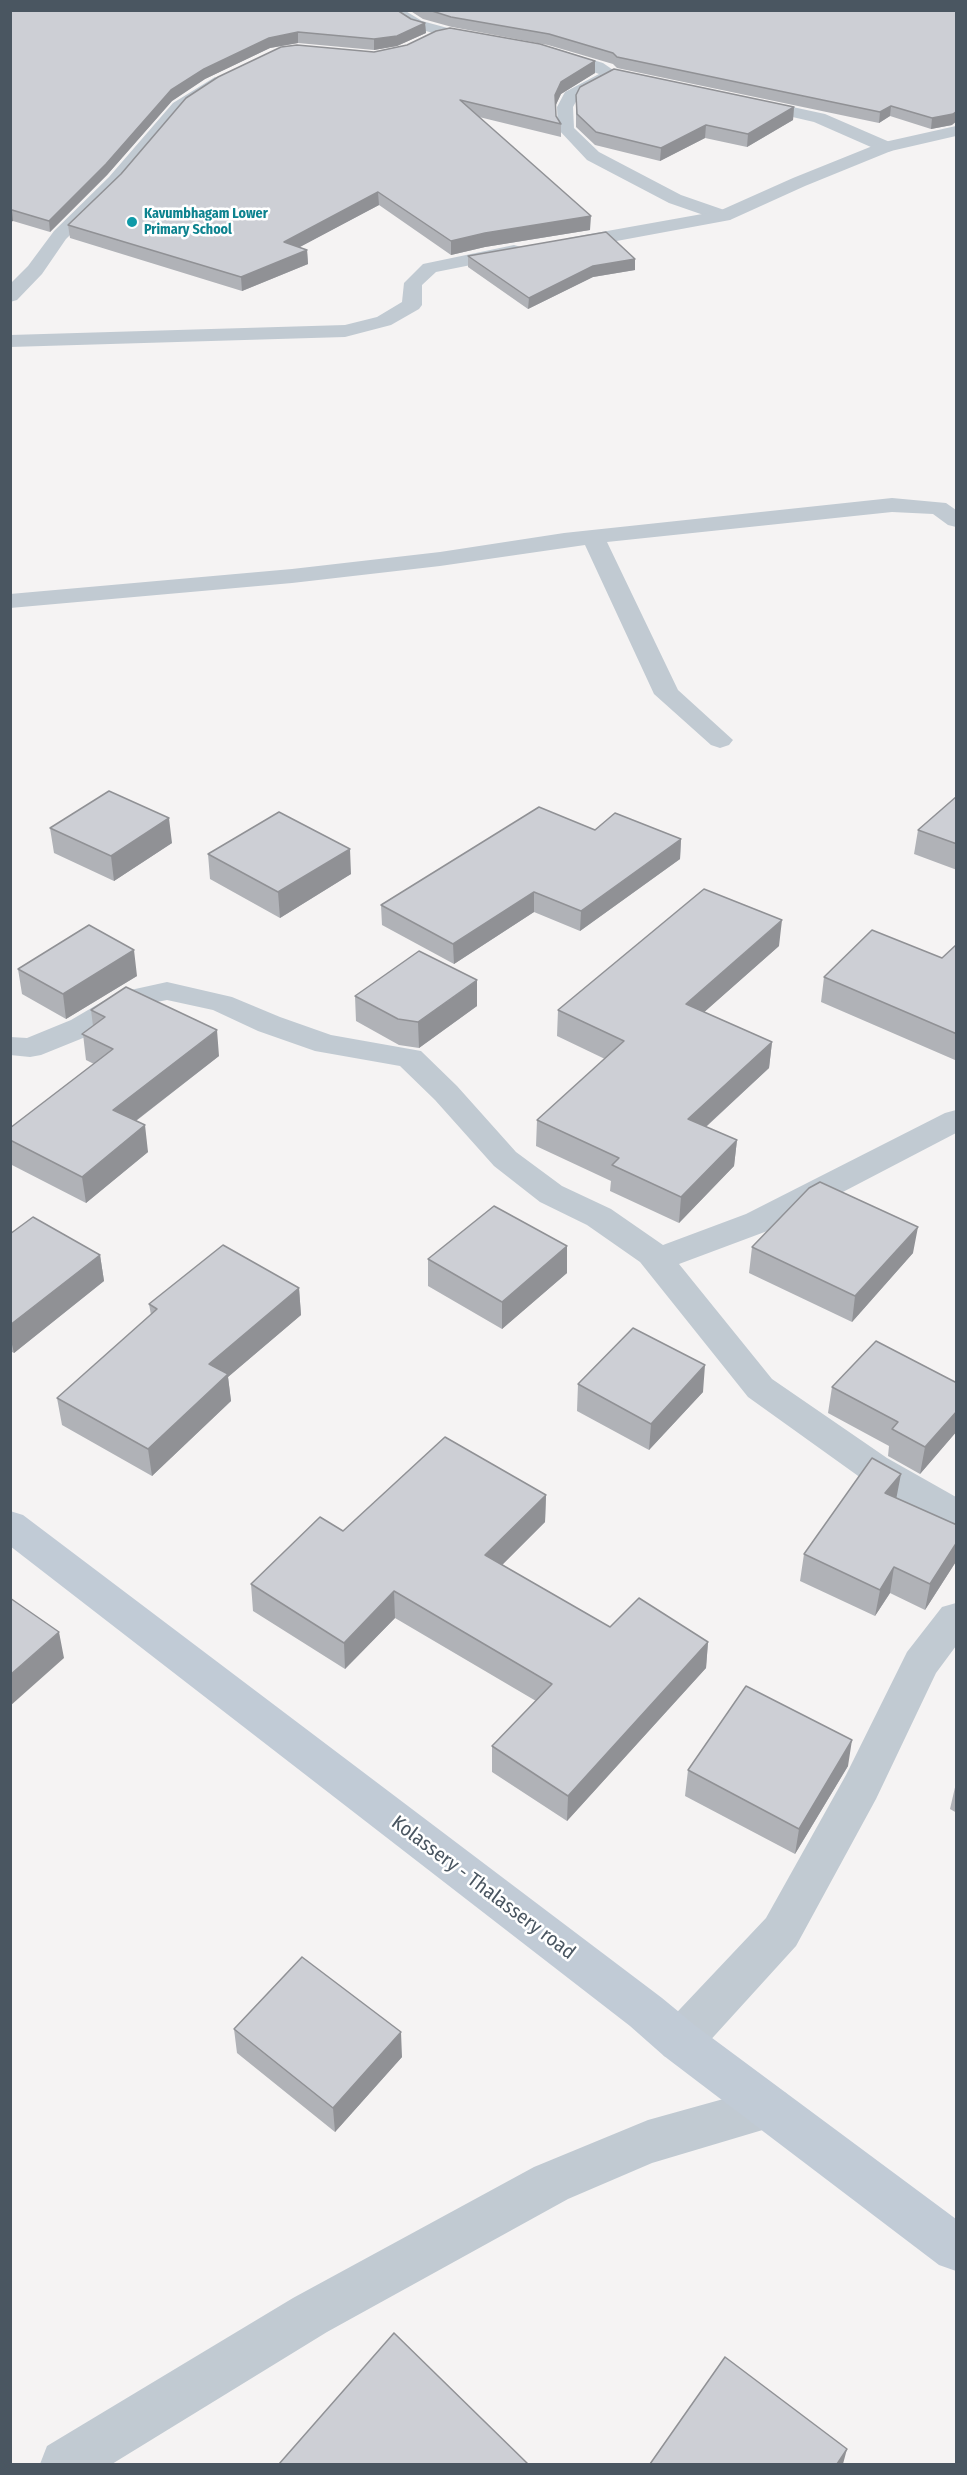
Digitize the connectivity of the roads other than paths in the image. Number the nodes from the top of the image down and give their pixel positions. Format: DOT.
graph roads {
  1 [pos="392,10"];
  2 [pos="421,43"];
  3 [pos="533,48"];
  4 [pos="231,74"];
  5 [pos="738,101"];
  6 [pos="957,131"];
  7 [pos="886,147"];
  8 [pos="724,216"];
  9 [pos="548,246"];
  10 [pos="527,249"];
  11 [pos="10,296"];
  12 [pos="10,342"];
  13 [pos="957,520"];
  14 [pos="593,537"];
  15 [pos="10,601"];
  16 [pos="720,740"];
  17 [pos="10,1046"];
  18 [pos="957,1120"];
  19 [pos="656,1260"];
  20 [pos="957,1514"];
  21 [pos="10,1525"];
  22 [pos="957,1618"];
  23 [pos="680,2041"];
  24 [pos="770,2108"];
  25 [pos="957,2248"];
  26 [pos="65,2464"];
  1 -- 2 [label="street"];
  3 -- 8 [label="street"];
  4 -- 11 [label="street"];
  5 -- 7 [label="street"];
  6 -- 7 [label="street"];
  7 -- 8 [label="street"];
  8 -- 9 [label="street"];
  10 -- 12 [label="street"];
  13 -- 14 [label="street"];
  14 -- 15 [label="street"];
  14 -- 16 [label="street"];
  17 -- 19 [label="street"];
  18 -- 19 [label="street"];
  19 -- 20 [label="street"];
  21 -- 23 [label="main road, Kolassery - Thalassery road"];
  22 -- 23 [label="street"];
  23 -- 24 [label="main road, Kolassery - Thalassery road"];
  24 -- 25 [label="main road, Kolassery - Thalassery road"];
  24 -- 26 [label="street"];
}
